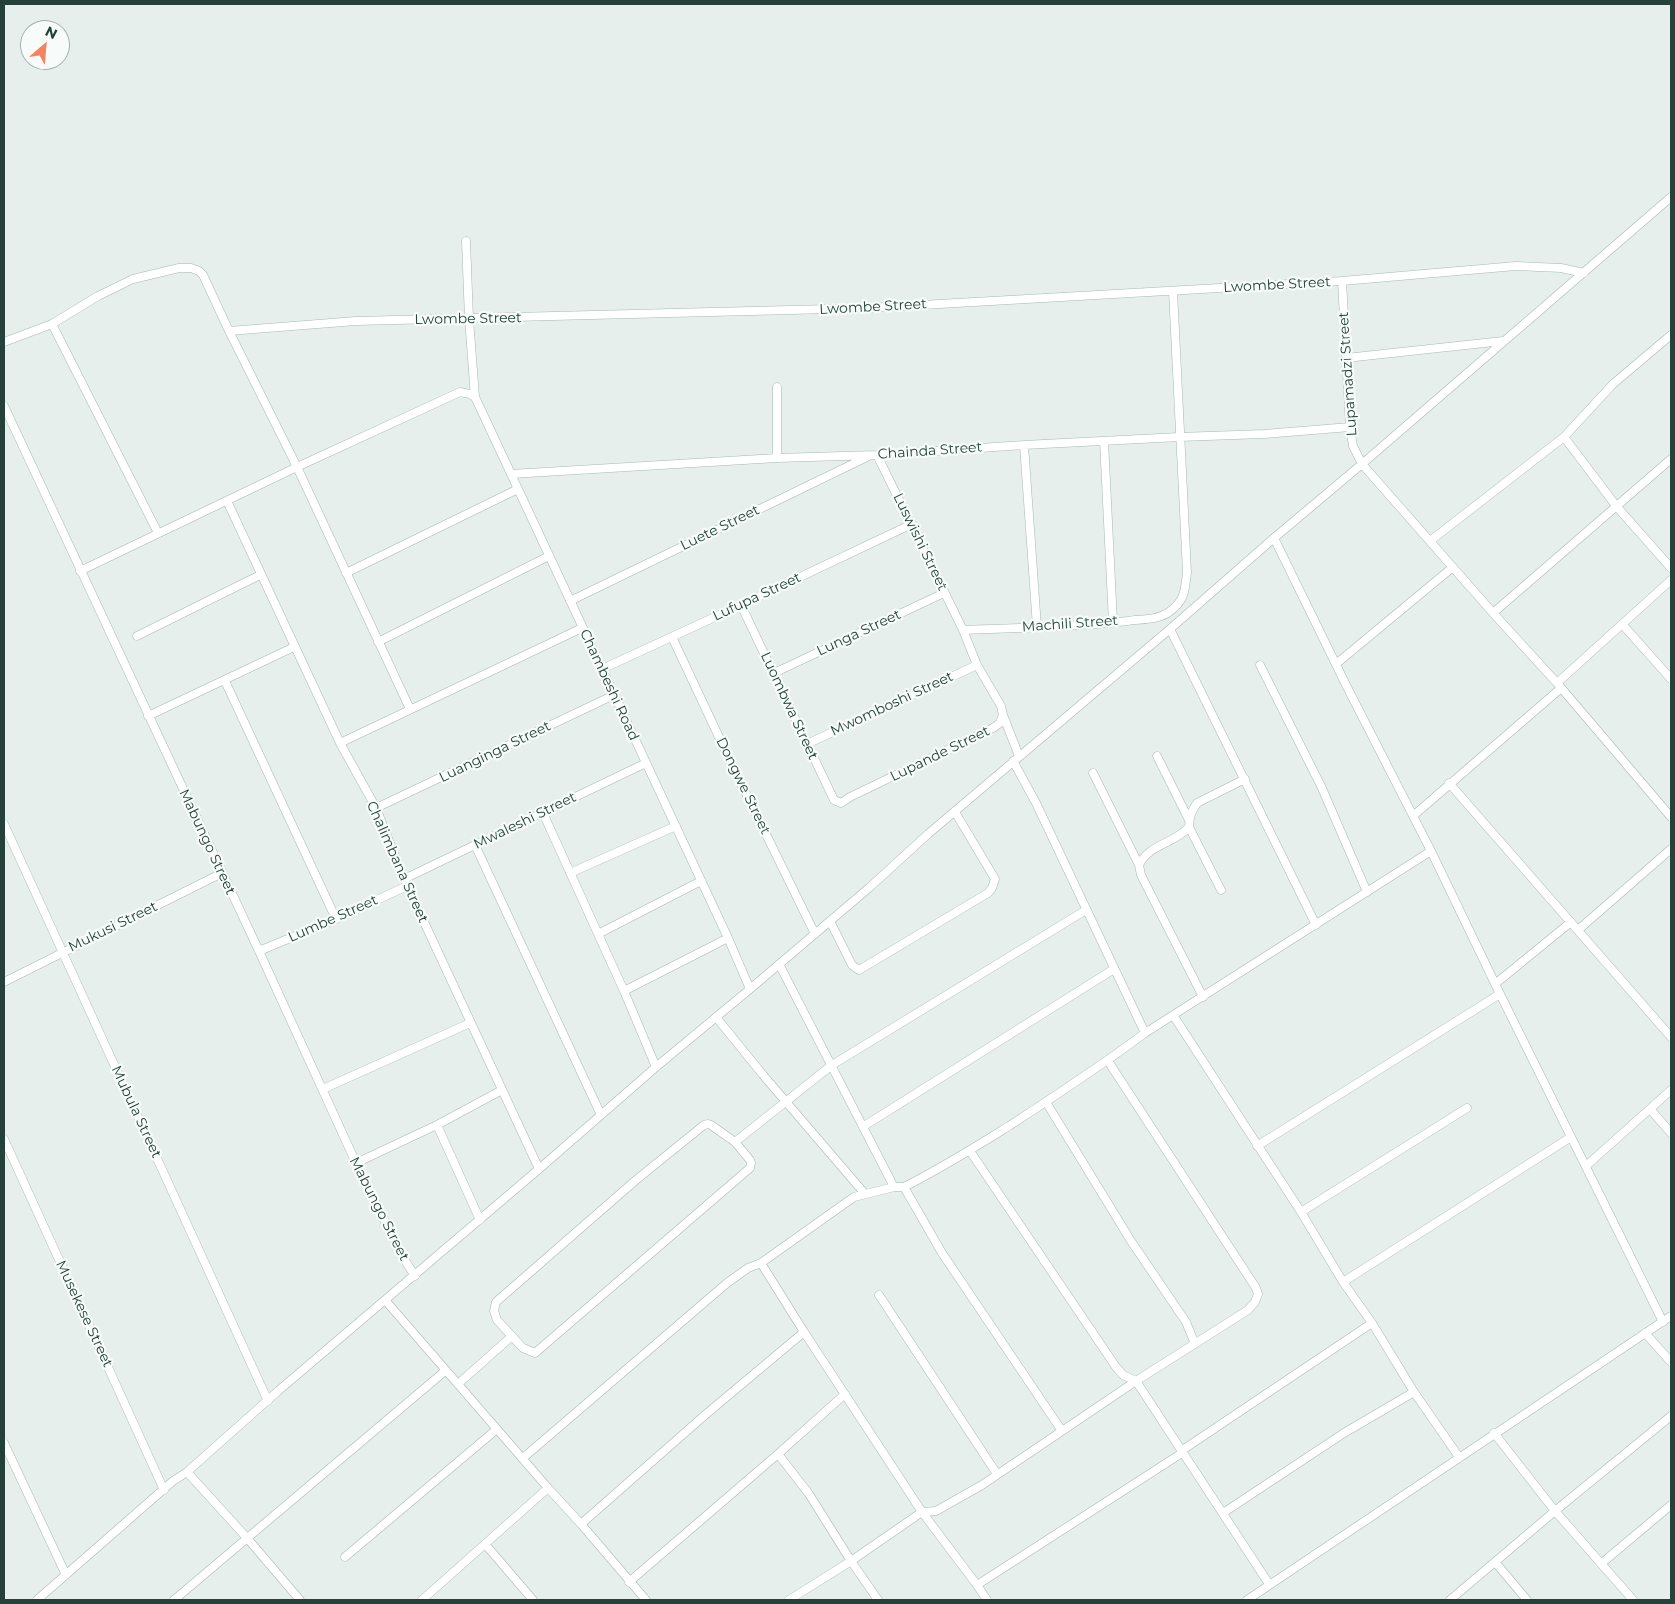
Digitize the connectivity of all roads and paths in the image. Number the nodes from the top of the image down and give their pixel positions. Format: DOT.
graph roads {
  1 [pos="1671,197"];
  2 [pos="466,241"];
  3 [pos="1584,273"];
  4 [pos="1342,281"];
  5 [pos="1173,291"];
  6 [pos="469,319"];
  7 [pos="52,324"];
  8 [pos="229,331"];
  9 [pos="1671,335"];
  10 [pos="1504,341"];
  11 [pos="4,342"];
  12 [pos="1346,358"];
  13 [pos="776,387"];
  14 [pos="475,397"];
  15 [pos="4,406"];
  16 [pos="1350,428"];
  17 [pos="1180,436"];
  18 [pos="1564,438"];
  19 [pos="1104,441"];
  20 [pos="1024,445"];
  21 [pos="874,455"];
  22 [pos="777,458"];
  23 [pos="1671,459"];
  24 [pos="1362,464"];
  25 [pos="297,467"];
  26 [pos="511,474"];
  27 [pos="518,489"];
  28 [pos="227,501"];
  29 [pos="1617,507"];
  30 [pos="912,524"];
  31 [pos="158,533"];
  32 [pos="1274,538"];
  33 [pos="1430,541"];
  34 [pos="549,556"];
  35 [pos="1452,567"];
  36 [pos="1671,568"];
  37 [pos="80,571"];
  38 [pos="346,573"];
  39 [pos="260,575"];
  40 [pos="1671,580"];
  41 [pos="944,594"];
  42 [pos="570,601"];
  43 [pos="742,605"];
  44 [pos="1171,610"];
  45 [pos="1492,613"];
  46 [pos="1113,622"];
  47 [pos="1622,624"];
  48 [pos="1037,627"];
  49 [pos="1172,627"];
  50 [pos="582,628"];
  51 [pos="963,630"];
  52 [pos="137,636"];
  53 [pos="672,637"];
  54 [pos="378,642"];
  55 [pos="294,647"];
  56 [pos="1336,664"];
  57 [pos="977,665"];
  58 [pos="1260,665"];
  59 [pos="602,669"];
  60 [pos="774,673"];
  61 [pos="1671,679"];
  62 [pos="225,681"];
  63 [pos="1558,686"];
  64 [pos="614,695"];
  65 [pos="410,709"];
  66 [pos="1002,715"];
  67 [pos="148,716"];
  68 [pos="340,743"];
  69 [pos="807,744"];
  70 [pos="1157,756"];
  71 [pos="1016,759"];
  72 [pos="646,763"];
  73 [pos="1093,773"];
  74 [pos="1245,779"];
  75 [pos="1450,783"];
  76 [pos="841,803"];
  77 [pos="376,808"];
  78 [pos="954,812"];
  79 [pos="543,813"];
  80 [pos="1413,816"];
  81 [pos="1671,817"];
  82 [pos="4,824"];
  83 [pos="1189,824"];
  84 [pos="676,826"];
  85 [pos="476,845"];
  86 [pos="1671,849"];
  87 [pos="1431,851"];
  88 [pos="1138,865"];
  89 [pos="222,873"];
  90 [pos="570,873"];
  91 [pos="701,881"];
  92 [pos="405,883"];
  93 [pos="1221,890"];
  94 [pos="1367,892"];
  95 [pos="1086,910"];
  96 [pos="336,919"];
  97 [pos="830,921"];
  98 [pos="1571,922"];
  99 [pos="1316,925"];
  100 [pos="1578,930"];
  101 [pos="598,934"];
  102 [pos="815,934"];
  103 [pos="728,938"];
  104 [pos="259,951"];
  105 [pos="63,952"];
  106 [pos="779,964"];
  107 [pos="1114,969"];
  108 [pos="4,982"];
  109 [pos="1495,984"];
  110 [pos="750,989"];
  111 [pos="624,990"];
  112 [pos="1500,994"];
  113 [pos="1203,997"];
  114 [pos="1173,1016"];
  115 [pos="716,1017"];
  116 [pos="470,1023"];
  117 [pos="1144,1033"];
  118 [pos="1671,1037"];
  119 [pos="1108,1061"];
  120 [pos="832,1065"];
  121 [pos="656,1067"];
  122 [pos="323,1089"];
  123 [pos="502,1090"];
  124 [pos="1671,1090"];
  125 [pos="786,1101"];
  126 [pos="1046,1102"];
  127 [pos="1467,1108"];
  128 [pos="1650,1109"];
  129 [pos="601,1115"];
  130 [pos="437,1125"];
  131 [pos="864,1126"];
  132 [pos="1671,1133"];
  133 [pos="1571,1137"];
  134 [pos="4,1139"];
  135 [pos="735,1142"];
  136 [pos="1257,1146"];
  137 [pos="970,1150"];
  138 [pos="356,1163"];
  139 [pos="1586,1166"];
  140 [pos="539,1169"];
  141 [pos="894,1187"];
  142 [pos="904,1187"];
  143 [pos="865,1194"];
  144 [pos="1301,1212"];
  145 [pos="480,1220"];
  146 [pos="761,1263"];
  147 [pos="414,1276"];
  148 [pos="1343,1282"];
  149 [pos="880,1295"];
  150 [pos="385,1300"];
  151 [pos="1671,1316"];
  152 [pos="1663,1322"];
  153 [pos="1372,1323"];
  154 [pos="804,1332"];
  155 [pos="1645,1333"];
  156 [pos="511,1337"];
  157 [pos="1195,1344"];
  158 [pos="1671,1362"];
  159 [pos="445,1371"];
  160 [pos="1136,1381"];
  161 [pos="458,1384"];
  162 [pos="1414,1392"];
  163 [pos="845,1394"];
  164 [pos="268,1400"];
  165 [pos="1671,1416"];
  166 [pos="497,1430"];
  167 [pos="1062,1431"];
  168 [pos="1494,1434"];
  169 [pos="4,1443"];
  170 [pos="1181,1452"];
  171 [pos="778,1454"];
  172 [pos="1460,1457"];
  173 [pos="523,1458"];
  174 [pos="188,1472"];
  175 [pos="997,1474"];
  176 [pos="548,1488"];
  177 [pos="164,1490"];
  178 [pos="1671,1505"];
  179 [pos="1555,1511"];
  180 [pos="922,1512"];
  181 [pos="1224,1513"];
  182 [pos="581,1524"];
  183 [pos="247,1538"];
  184 [pos="485,1544"];
  185 [pos="345,1557"];
  186 [pos="851,1561"];
  187 [pos="1495,1562"];
  188 [pos="1602,1563"];
  189 [pos="66,1575"];
  190 [pos="629,1582"];
  191 [pos="1269,1584"];
  192 [pos="977,1585"];
  193 [pos="37,1600"];
  194 [pos="174,1600"];
  195 [pos="299,1600"];
  196 [pos="424,1600"];
  197 [pos="533,1600"];
  198 [pos="646,1600"];
  199 [pos="789,1600"];
  200 [pos="878,1600"];
  201 [pos="987,1600"];
  202 [pos="1247,1600"];
  203 [pos="1450,1600"];
  204 [pos="1527,1600"];
  205 [pos="1633,1600"];
  1 -- 3 [label="street"];
  2 -- 6 [label="street"];
  3 -- 4 [label="street, Lwombe Street"];
  3 -- 10 [label="street"];
  4 -- 5 [label="street, Lwombe Street"];
  4 -- 12 [label="street, Lupamadzi Street"];
  5 -- 6 [label="street, Lwombe Street"];
  5 -- 17 [label="street"];
  6 -- 8 [label="street, Lwombe Street"];
  6 -- 14 [label="street"];
  7 -- 8 [label="street"];
  7 -- 11 [label="street"];
  7 -- 31 [label="street"];
  8 -- 25 [label="street"];
  9 -- 18 [label="street"];
  10 -- 12 [label="street"];
  10 -- 24 [label="street"];
  12 -- 16 [label="street, Lupamadzi Street"];
  13 -- 22 [label="street"];
  14 -- 25 [label="street"];
  14 -- 26 [label="street, Chambeshi Road"];
  15 -- 37 [label="street, Mabungo Street"];
  16 -- 17 [label="street, Chainda Street"];
  16 -- 24 [label="street, Lupamadzi Street"];
  17 -- 19 [label="street, Chainda Street"];
  17 -- 44 [label="street"];
  18 -- 29 [label="street"];
  18 -- 33 [label="street"];
  19 -- 20 [label="street, Chainda Street"];
  19 -- 46 [label="street"];
  20 -- 21 [label="street, Chainda Street"];
  20 -- 48 [label="street"];
  21 -- 22 [label="street, Chainda Street"];
  21 -- 30 [label="street, Luswishi Street"];
  21 -- 42 [label="street, Luete Street"];
  22 -- 26 [label="street, Chainda Street"];
  23 -- 29 [label="street"];
  24 -- 32 [label="street"];
  24 -- 33 [label="street, Lupamadzi Street"];
  25 -- 28 [label="street"];
  25 -- 38 [label="street"];
  26 -- 27 [label="street, Chambeshi Road"];
  27 -- 34 [label="street, Chambeshi Road"];
  27 -- 38 [label="street"];
  28 -- 31 [label="street"];
  28 -- 39 [label="street, Chalimbana Street"];
  29 -- 36 [label="street"];
  29 -- 45 [label="street"];
  30 -- 41 [label="street, Luswishi Street"];
  30 -- 43 [label="street, Lufupa Street"];
  31 -- 37 [label="street"];
  32 -- 49 [label="street"];
  32 -- 56 [label="street"];
  33 -- 35 [label="street, Lupamadzi Street"];
  34 -- 42 [label="street, Chambeshi Road"];
  34 -- 54 [label="street"];
  35 -- 45 [label="street, Lupamadzi Street"];
  35 -- 56 [label="street"];
  37 -- 67 [label="street, Mabungo Street"];
  38 -- 54 [label="street"];
  39 -- 52 [label="street"];
  39 -- 55 [label="street, Chalimbana Street"];
  40 -- 47 [label="street"];
  41 -- 51 [label="street, Luswishi Street"];
  41 -- 60 [label="street, Lunga Street"];
  42 -- 50 [label="street, Chambeshi Road"];
  43 -- 53 [label="street, Lufupa Street"];
  43 -- 60 [label="street, Luombwa Street"];
  44 -- 46 [label="street, Machili Street"];
  44 -- 49 [label="street"];
  45 -- 63 [label="street, Lupamadzi Street"];
  46 -- 48 [label="street, Machili Street"];
  47 -- 61 [label="street"];
  47 -- 63 [label="street"];
  48 -- 51 [label="street, Machili Street"];
  49 -- 71 [label="street"];
  49 -- 74 [label="street"];
  50 -- 59 [label="street, Chambeshi Road"];
  50 -- 65 [label="street"];
  51 -- 57 [label="street, Lupande Street"];
  53 -- 59 [label="street, Lufupa Street"];
  53 -- 102 [label="street, Dongwe Street"];
  54 -- 65 [label="street"];
  55 -- 62 [label="street"];
  55 -- 68 [label="street, Chalimbana Street"];
  56 -- 80 [label="street"];
  57 -- 66 [label="street, Lupande Street"];
  57 -- 69 [label="street, Mwomboshi Street"];
  58 -- 94 [label="street"];
  59 -- 64 [label="street, Chambeshi Road"];
  60 -- 69 [label="street, Luombwa Street"];
  62 -- 67 [label="street"];
  62 -- 96 [label="street"];
  63 -- 75 [label="street"];
  63 -- 81 [label="street, Lupamadzi Street"];
  64 -- 72 [label="street, Chambeshi Road"];
  64 -- 77 [label="street, Luanginga Street"];
  65 -- 68 [label="street"];
  66 -- 71 [label="street"];
  66 -- 76 [label="street, Lupande Street"];
  67 -- 89 [label="street, Mabungo Street"];
  68 -- 77 [label="street, Chalimbana Street"];
  69 -- 76 [label="street, Luombwa Street"];
  70 -- 83 [label="street"];
  71 -- 78 [label="street"];
  71 -- 95 [label="street"];
  72 -- 79 [label="street, Mwaleshi Street"];
  72 -- 84 [label="street, Chambeshi Road"];
  73 -- 88 [label="street"];
  74 -- 83 [label="street"];
  74 -- 99 [label="street"];
  75 -- 80 [label="street"];
  75 -- 98 [label="street"];
  77 -- 92 [label="street, Chalimbana Street"];
  78 -- 97 [label="street"];
  78 -- 97 [label="street"];
  79 -- 85 [label="street, Mwaleshi Street"];
  79 -- 90 [label="street"];
  80 -- 87 [label="street"];
  82 -- 105 [label="street, Mubula Street"];
  83 -- 88 [label="street"];
  83 -- 93 [label="street"];
  84 -- 90 [label="street"];
  84 -- 91 [label="street, Chambeshi Road"];
  85 -- 92 [label="street, Mwaleshi Street"];
  85 -- 129 [label="street"];
  86 -- 100 [label="street"];
  87 -- 94 [label="street"];
  87 -- 109 [label="street"];
  88 -- 113 [label="street"];
  89 -- 104 [label="street, Mabungo Street"];
  89 -- 105 [label="street, Mukusi Street"];
  90 -- 101 [label="street"];
  91 -- 101 [label="street"];
  91 -- 103 [label="street, Chambeshi Road"];
  92 -- 96 [label="street, Lumbe Street"];
  92 -- 116 [label="street, Chalimbana Street"];
  94 -- 99 [label="street"];
  95 -- 107 [label="street"];
  95 -- 120 [label="street"];
  96 -- 104 [label="street, Lumbe Street"];
  97 -- 102 [label="street"];
  98 -- 100 [label="street"];
  98 -- 109 [label="street"];
  99 -- 113 [label="street"];
  100 -- 118 [label="street"];
  101 -- 111 [label="street"];
  102 -- 106 [label="street"];
  103 -- 110 [label="street, Chambeshi Road"];
  103 -- 111 [label="street"];
  104 -- 122 [label="street, Mabungo Street"];
  105 -- 108 [label="street, Mukusi Street"];
  105 -- 164 [label="street, Mubula Street"];
  106 -- 110 [label="street"];
  106 -- 120 [label="street"];
  107 -- 117 [label="street"];
  107 -- 131 [label="street"];
  109 -- 112 [label="street"];
  110 -- 115 [label="street"];
  111 -- 121 [label="street"];
  112 -- 133 [label="street"];
  112 -- 136 [label="street"];
  113 -- 114 [label="street"];
  114 -- 117 [label="street"];
  114 -- 136 [label="street"];
  115 -- 121 [label="street"];
  115 -- 125 [label="street"];
  116 -- 122 [label="street"];
  116 -- 123 [label="street, Chalimbana Street"];
  117 -- 119 [label="street"];
  119 -- 126 [label="street"];
  119 -- 157 [label="street"];
  120 -- 125 [label="street"];
  120 -- 131 [label="street"];
  121 -- 129 [label="street"];
  122 -- 138 [label="street, Mabungo Street"];
  123 -- 130 [label="street"];
  123 -- 140 [label="street, Chalimbana Street"];
  124 -- 128 [label="street"];
  125 -- 135 [label="street"];
  125 -- 143 [label="street"];
  126 -- 137 [label="street"];
  126 -- 157 [label="street"];
  127 -- 144 [label="street"];
  128 -- 132 [label="street"];
  128 -- 139 [label="street"];
  129 -- 140 [label="street"];
  130 -- 138 [label="street"];
  130 -- 145 [label="street"];
  131 -- 141 [label="street"];
  133 -- 139 [label="street"];
  133 -- 148 [label="street"];
  134 -- 177 [label="street, Musekese Street"];
  135 -- 156 [label="street"];
  135 -- 156 [label="street"];
  136 -- 144 [label="street"];
  137 -- 142 [label="street"];
  137 -- 160 [label="street"];
  138 -- 147 [label="street, Mabungo Street"];
  139 -- 152 [label="street"];
  140 -- 145 [label="street"];
  141 -- 142 [label="street"];
  141 -- 143 [label="street"];
  142 -- 167 [label="street"];
  143 -- 146 [label="street"];
  144 -- 148 [label="street"];
  145 -- 147 [label="street"];
  146 -- 154 [label="street"];
  146 -- 173 [label="street"];
  147 -- 150 [label="street"];
  148 -- 153 [label="street"];
  149 -- 175 [label="street"];
  150 -- 159 [label="street"];
  150 -- 164 [label="street"];
  151 -- 152 [label="street"];
  152 -- 155 [label="street"];
  153 -- 162 [label="street"];
  153 -- 170 [label="street"];
  154 -- 163 [label="street"];
  154 -- 182 [label="street"];
  155 -- 158 [label="street"];
  155 -- 168 [label="street"];
  156 -- 161 [label="street"];
  157 -- 160 [label="street"];
  159 -- 161 [label="street"];
  159 -- 183 [label="street"];
  160 -- 167 [label="street"];
  160 -- 170 [label="street"];
  161 -- 166 [label="street"];
  162 -- 172 [label="street"];
  162 -- 181 [label="street"];
  163 -- 171 [label="street"];
  163 -- 180 [label="street"];
  164 -- 174 [label="street"];
  165 -- 179 [label="street"];
  166 -- 173 [label="street"];
  166 -- 185 [label="street"];
  167 -- 175 [label="street"];
  168 -- 172 [label="street"];
  168 -- 179 [label="street"];
  169 -- 189 [label="street"];
  170 -- 181 [label="street"];
  170 -- 192 [label="street"];
  171 -- 186 [label="street"];
  171 -- 190 [label="street"];
  172 -- 191 [label="street"];
  173 -- 176 [label="street"];
  174 -- 177 [label="street"];
  174 -- 183 [label="street"];
  175 -- 180 [label="street"];
  176 -- 182 [label="street"];
  176 -- 184 [label="street"];
  177 -- 189 [label="street"];
  178 -- 188 [label="street"];
  179 -- 187 [label="street"];
  179 -- 188 [label="street"];
  180 -- 186 [label="street"];
  180 -- 192 [label="street"];
  181 -- 191 [label="street"];
  182 -- 190 [label="street"];
  183 -- 194 [label="street"];
  183 -- 195 [label="street"];
  184 -- 196 [label="street"];
  184 -- 197 [label="street"];
  186 -- 199 [label="street"];
  186 -- 200 [label="street"];
  187 -- 203 [label="street"];
  187 -- 204 [label="street"];
  188 -- 205 [label="street"];
  189 -- 193 [label="street"];
  190 -- 198 [label="street"];
  191 -- 202 [label="street"];
  192 -- 201 [label="street"];
}
